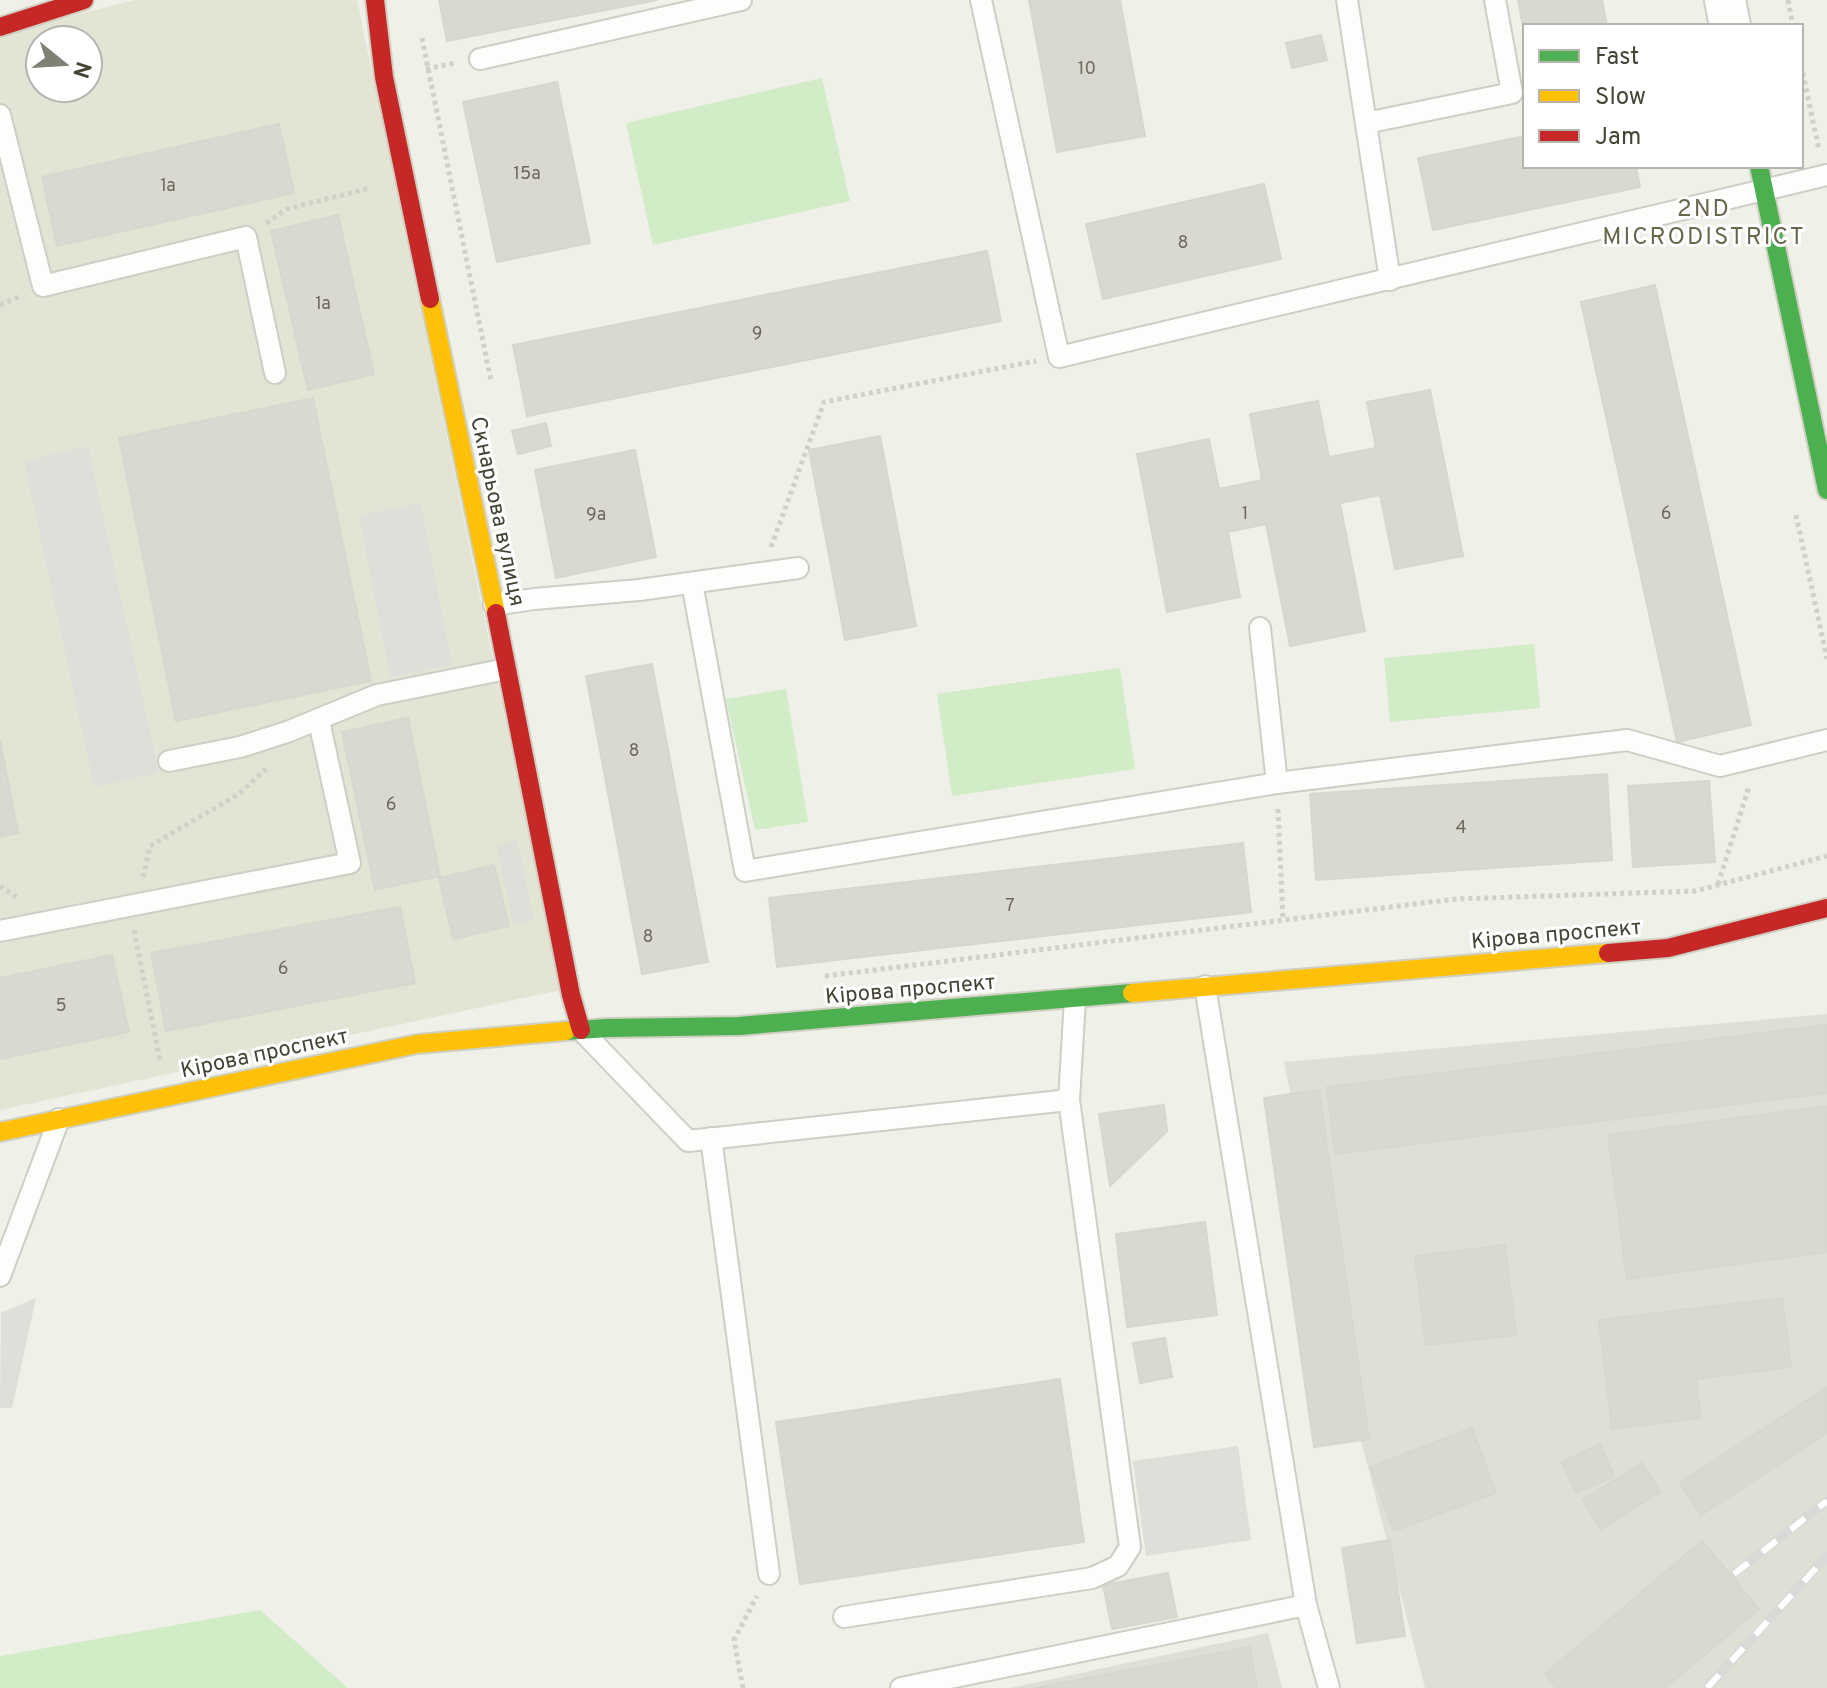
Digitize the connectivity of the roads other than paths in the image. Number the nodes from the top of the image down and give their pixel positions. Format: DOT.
graph roads {
  1 [pos="84,0"];
  2 [pos="375,0"];
  3 [pos="741,0"];
  4 [pos="981,0"];
  5 [pos="1347,0"];
  6 [pos="1495,0"];
  7 [pos="1725,0"];
  8 [pos="1730,24"];
  9 [pos="0,27"];
  10 [pos="480,59"];
  11 [pos="0,115"];
  12 [pos="1366,123"];
  13 [pos="1759,168"];
  14 [pos="1825,175"];
  15 [pos="1763,190"];
  16 [pos="1390,280"];
  17 [pos="275,373"];
  18 [pos="1827,490"];
  19 [pos="798,568"];
  20 [pos="692,583"];
  21 [pos="494,605"];
  22 [pos="1260,628"];
  23 [pos="506,669"];
  24 [pos="319,721"];
  25 [pos="1827,740"];
  26 [pos="169,761"];
  27 [pos="1277,783"];
  28 [pos="1827,908"];
  29 [pos="0,931"];
  30 [pos="1205,986"];
  31 [pos="1075,999"];
  32 [pos="581,1030"];
  33 [pos="1069,1100"];
  34 [pos="59,1119"];
  35 [pos="0,1132"];
  36 [pos="711,1138"];
  37 [pos="0,1276"];
  38 [pos="769,1574"];
  39 [pos="1306,1605"];
  40 [pos="844,1617"];
  41 [pos="901,1688"];
  42 [pos="1329,1688"];
  1 -- 9 [label="street"];
  2 -- 21 [label="street, Скнарьова вулиця"];
  3 -- 10 [label="lane"];
  4 -- 16 [label="lane"];
  5 -- 12 [label="lane"];
  6 -- 12 [label="lane"];
  7 -- 8 [label="street"];
  11 -- 17 [label="lane"];
  12 -- 16 [label="lane"];
  13 -- 15 [label="street"];
  14 -- 15 [label="lane"];
  15 -- 16 [label="lane"];
  15 -- 18 [label="street"];
  19 -- 20 [label="lane"];
  20 -- 21 [label="lane"];
  20 -- 27 [label="lane"];
  21 -- 23 [label="street, Скнарьова вулиця"];
  22 -- 27 [label="lane"];
  23 -- 24 [label="lane"];
  23 -- 32 [label="street, Скнарьова вулиця"];
  24 -- 26 [label="lane"];
  24 -- 29 [label="lane"];
  25 -- 27 [label="lane"];
  28 -- 30 [label="street, Кірова проспект"];
  30 -- 31 [label="street, Кірова проспект"];
  30 -- 39 [label="lane"];
  31 -- 32 [label="street, Кірова проспект"];
  31 -- 33 [label="lane"];
  32 -- 34 [label="street, Кірова проспект"];
  32 -- 36 [label="lane"];
  33 -- 36 [label="lane"];
  33 -- 40 [label="lane"];
  34 -- 35 [label="street, Кірова проспект"];
  34 -- 37 [label="lane"];
  36 -- 38 [label="lane"];
  39 -- 41 [label="lane"];
  39 -- 42 [label="lane"];
}
